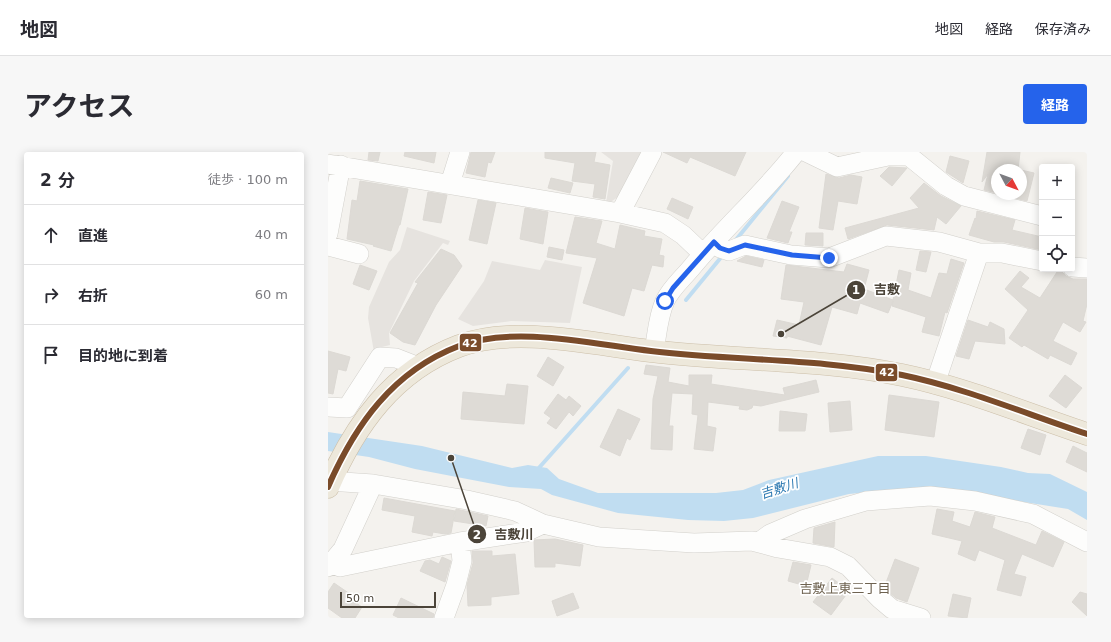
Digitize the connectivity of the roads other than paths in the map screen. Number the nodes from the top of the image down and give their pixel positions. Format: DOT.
graph roads {
  1 [pos="460,152"];
  2 [pos="652,152"];
  3 [pos="796,152"];
  4 [pos="806,152"];
  5 [pos="335,165"];
  6 [pos="450,184"];
  7 [pos="620,213"];
  8 [pos="1039,215"];
  9 [pos="328,234"];
  10 [pos="328,246"];
  11 [pos="708,248"];
  12 [pos="979,252"];
  13 [pos="359,254"];
  14 [pos="1039,260"];
  15 [pos="1075,267"];
  16 [pos="1087,268"];
  17 [pos="654,351"];
  18 [pos="419,367"];
  19 [pos="934,384"];
  20 [pos="328,407"];
  21 [pos="1087,434"];
  22 [pos="330,480"];
  23 [pos="374,484"];
  24 [pos="543,524"];
  25 [pos="460,542"];
  26 [pos="759,542"];
  27 [pos="1087,542"];
  28 [pos="330,565"];
  29 [pos="444,618"];
  30 [pos="922,618"];
  1 -- 6 [label="street"];
  2 -- 7 [label="street"];
  3 -- 11 [label="street"];
  4 -- 8 [label="street"];
  5 -- 6 [label="street"];
  5 -- 9 [label="street"];
  6 -- 7 [label="street"];
  7 -- 11 [label="street"];
  10 -- 13 [label="street"];
  11 -- 12 [label="street"];
  11 -- 17 [label="street"];
  12 -- 14 [label="street"];
  12 -- 19 [label="street"];
  15 -- 16 [label="street"];
  17 -- 18 [label="highway"];
  17 -- 19 [label="highway"];
  18 -- 20 [label="street"];
  18 -- 22 [label="highway"];
  19 -- 21 [label="highway"];
  22 -- 23 [label="street"];
  23 -- 24 [label="street"];
  23 -- 28 [label="street"];
  24 -- 25 [label="street"];
  24 -- 26 [label="street"];
  25 -- 28 [label="street"];
  25 -- 29 [label="street"];
  26 -- 27 [label="street"];
  26 -- 30 [label="street"];
}
